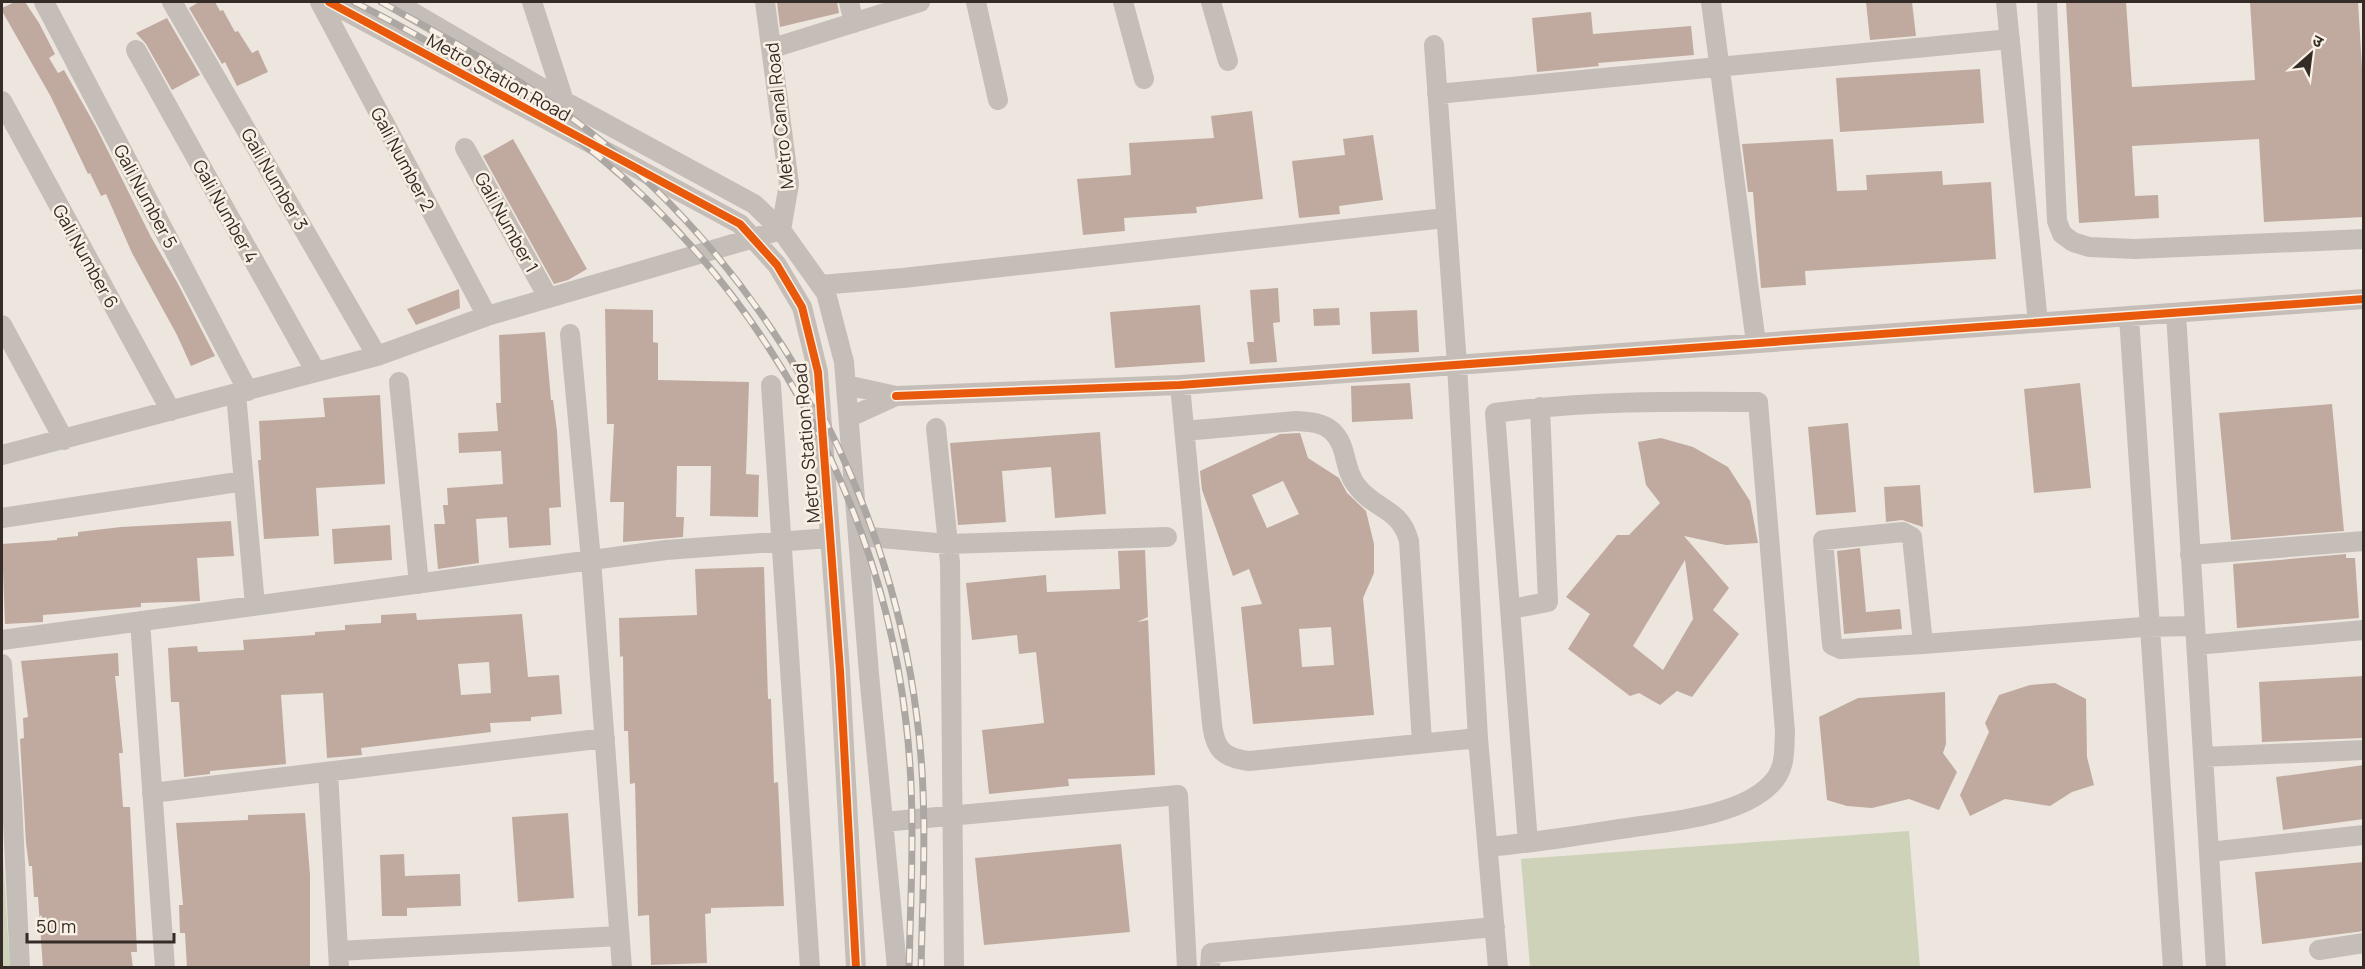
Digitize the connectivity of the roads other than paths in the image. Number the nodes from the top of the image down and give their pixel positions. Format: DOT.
graph roads {
  1 [pos="44,2"];
  2 [pos="172,2"];
  3 [pos="320,2"];
  4 [pos="329,2"];
  5 [pos="395,2"];
  6 [pos="532,2"];
  7 [pos="765,2"];
  8 [pos="849,2"];
  9 [pos="920,2"];
  10 [pos="976,2"];
  11 [pos="1123,2"];
  12 [pos="1211,2"];
  13 [pos="1710,2"];
  14 [pos="2006,2"];
  15 [pos="2047,2"];
  16 [pos="854,22"];
  17 [pos="2010,39"];
  18 [pos="1434,45"];
  19 [pos="773,48"];
  20 [pos="136,50"];
  21 [pos="1228,61"];
  22 [pos="1719,67"];
  23 [pos="1144,79"];
  24 [pos="1437,94"];
  25 [pos="998,100"];
  26 [pos="564,101"];
  27 [pos="2,102"];
  28 [pos="465,148"];
  29 [pos="1445,218"];
  30 [pos="781,230"];
  31 [pos="755,237"];
  32 [pos="2364,239"];
  33 [pos="820,285"];
  34 [pos="548,297"];
  35 [pos="2364,299"];
  36 [pos="2176,313"];
  37 [pos="486,316"];
  38 [pos="2128,316"];
  39 [pos="2038,323"];
  40 [pos="2,325"];
  41 [pos="570,334"];
  42 [pos="1756,343"];
  43 [pos="377,356"];
  44 [pos="1457,365"];
  45 [pos="316,372"];
  46 [pos="399,382"];
  47 [pos="771,385"];
  48 [pos="846,385"];
  49 [pos="1180,386"];
  50 [pos="242,393"];
  51 [pos="896,396"];
  52 [pos="1540,407"];
  53 [pos="171,411"];
  54 [pos="850,417"];
  55 [pos="936,428"];
  56 [pos="1184,431"];
  57 [pos="64,440"];
  58 [pos="2,455"];
  59 [pos="244,481"];
  60 [pos="2,518"];
  61 [pos="859,536"];
  62 [pos="1167,537"];
  63 [pos="830,538"];
  64 [pos="2364,541"];
  65 [pos="781,542"];
  66 [pos="948,544"];
  67 [pos="2190,555"];
  68 [pos="591,561"];
  69 [pos="419,584"];
  70 [pos="255,605"];
  71 [pos="1511,609"];
  72 [pos="140,621"];
  73 [pos="2151,626"];
  74 [pos="2364,630"];
  75 [pos="2195,635"];
  76 [pos="2,640"];
  77 [pos="1923,644"];
  78 [pos="2,664"];
  79 [pos="604,738"];
  80 [pos="1478,738"];
  81 [pos="1422,742"];
  82 [pos="2364,750"];
  83 [pos="2203,757"];
  84 [pos="328,772"];
  85 [pos="152,793"];
  86 [pos="7,800"];
  87 [pos="952,817"];
  88 [pos="883,822"];
  89 [pos="2364,835"];
  90 [pos="1528,843"];
  91 [pos="1488,847"];
  92 [pos="2209,852"];
  93 [pos="1495,927"];
  94 [pos="619,936"];
  95 [pos="2364,943"];
  96 [pos="2319,950"];
  97 [pos="338,959"];
  98 [pos="20,968"];
  99 [pos="165,968"];
  100 [pos="622,968"];
  101 [pos="810,968"];
  102 [pos="856,968"];
  103 [pos="897,968"];
  104 [pos="954,968"];
  105 [pos="1187,968"];
  106 [pos="1210,968"];
  107 [pos="1498,968"];
  108 [pos="2173,968"];
  109 [pos="2216,968"];
  1 -- 50 [label="street, Gali Number 5"];
  2 -- 43 [label="street, Gali Number 3"];
  3 -- 37 [label="street, Gali Number 2"];
  4 -- 31 [label="street, Metro Station Road"];
  5 -- 26 [label="street, Metro Station Road"];
  6 -- 26 [label="street"];
  7 -- 19 [label="street, Metro Canal Road"];
  8 -- 16 [label="street"];
  9 -- 16 [label="street"];
  10 -- 25 [label="street"];
  11 -- 23 [label="street"];
  12 -- 21 [label="street"];
  13 -- 22 [label="street"];
  14 -- 17 [label="street"];
  15 -- 32 [label="street"];
  16 -- 19 [label="street"];
  17 -- 22 [label="street"];
  17 -- 39 [label="street"];
  18 -- 24 [label="street"];
  19 -- 30 [label="street, Metro Canal Road"];
  20 -- 45 [label="street, Gali Number 4"];
  22 -- 24 [label="street"];
  22 -- 42 [label="street"];
  24 -- 29 [label="street"];
  26 -- 30 [label="street, Metro Station Road"];
  27 -- 53 [label="street, Gali Number 6"];
  28 -- 34 [label="street, Gali Number 1"];
  29 -- 33 [label="street"];
  29 -- 44 [label="street"];
  30 -- 31 [label="street"];
  30 -- 33 [label="street, Metro Station Road"];
  31 -- 34 [label="street"];
  31 -- 63 [label="street, Metro Station Road"];
  33 -- 48 [label="street, Metro Station Road"];
  34 -- 37 [label="street"];
  35 -- 36 [label="street"];
  36 -- 38 [label="street"];
  36 -- 67 [label="street"];
  37 -- 43 [label="street"];
  38 -- 39 [label="street"];
  38 -- 73 [label="street"];
  39 -- 42 [label="street"];
  40 -- 57 [label="street"];
  41 -- 68 [label="street"];
  42 -- 44 [label="street"];
  43 -- 45 [label="street"];
  44 -- 49 [label="street"];
  44 -- 80 [label="street"];
  45 -- 50 [label="street"];
  46 -- 69 [label="street"];
  47 -- 65 [label="street"];
  48 -- 51 [label="street"];
  48 -- 54 [label="street, Metro Station Road"];
  49 -- 51 [label="street"];
  49 -- 56 [label="street"];
  50 -- 53 [label="street"];
  50 -- 59 [label="street"];
  51 -- 54 [label="street"];
  52 -- 71 [label="street"];
  52 -- 71 [label="street"];
  52 -- 90 [label="street"];
  53 -- 57 [label="street"];
  54 -- 61 [label="street, Metro Station Road"];
  55 -- 66 [label="street"];
  56 -- 81 [label="street"];
  56 -- 81 [label="street"];
  57 -- 58 [label="street"];
  59 -- 60 [label="street"];
  59 -- 70 [label="street"];
  61 -- 66 [label="street"];
  61 -- 88 [label="street, Metro Station Road"];
  62 -- 66 [label="street"];
  63 -- 65 [label="street"];
  63 -- 102 [label="street, Metro Station Road"];
  64 -- 67 [label="street"];
  65 -- 68 [label="street"];
  65 -- 101 [label="street"];
  66 -- 87 [label="street"];
  67 -- 75 [label="street"];
  68 -- 69 [label="street"];
  68 -- 79 [label="street"];
  69 -- 70 [label="street"];
  70 -- 72 [label="street"];
  71 -- 90 [label="street"];
  72 -- 76 [label="street"];
  72 -- 85 [label="street"];
  73 -- 75 [label="street"];
  73 -- 77 [label="street"];
  73 -- 108 [label="street"];
  74 -- 75 [label="street"];
  75 -- 83 [label="street"];
  77 -- 77 [label="street"];
  78 -- 86 [label="street"];
  79 -- 84 [label="street"];
  79 -- 94 [label="street"];
  80 -- 81 [label="street"];
  80 -- 91 [label="street"];
  82 -- 83 [label="street"];
  83 -- 92 [label="street"];
  84 -- 85 [label="street"];
  84 -- 97 [label="street"];
  85 -- 99 [label="street"];
  86 -- 98 [label="street"];
  87 -- 88 [label="street"];
  87 -- 104 [label="street"];
  87 -- 105 [label="street"];
  88 -- 103 [label="street, Metro Station Road"];
  89 -- 92 [label="street"];
  90 -- 91 [label="street"];
  91 -- 93 [label="street"];
  92 -- 109 [label="street"];
  93 -- 106 [label="street"];
  93 -- 107 [label="street"];
  94 -- 97 [label="street"];
  94 -- 100 [label="street"];
  95 -- 96 [label="street"];
}
